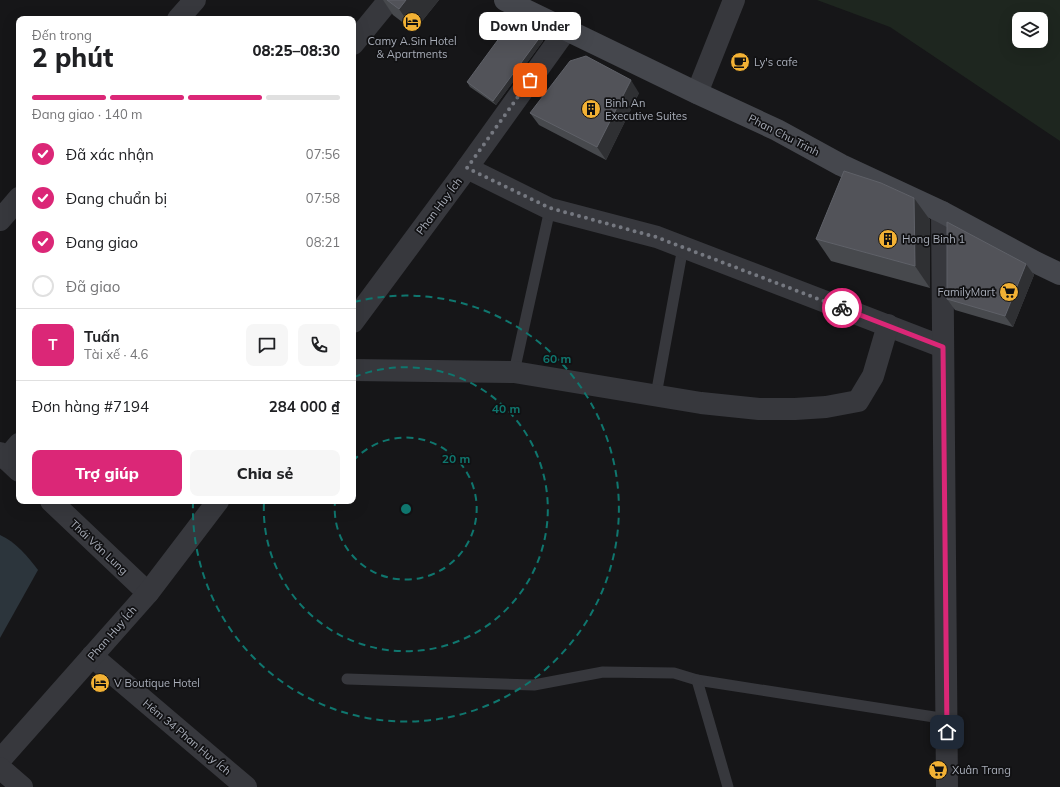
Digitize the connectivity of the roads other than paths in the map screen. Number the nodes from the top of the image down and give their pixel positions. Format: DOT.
graph roads {
  1 [pos="195,0"];
  2 [pos="389,0"];
  3 [pos="506,0"];
  4 [pos="734,0"];
  5 [pos="181,16"];
  6 [pos="566,30"];
  7 [pos="356,40"];
  8 [pos="697,93"];
  9 [pos="467,168"];
  10 [pos="16,201"];
  11 [pos="550,208"];
  12 [pos="942,212"];
  13 [pos="0,220"];
  14 [pos="683,247"];
  15 [pos="1060,274"];
  16 [pos="356,318"];
  17 [pos="888,326"];
  18 [pos="943,347"];
  19 [pos="356,370"];
  20 [pos="514,372"];
  21 [pos="656,395"];
  22 [pos="54,504"];
  23 [pos="216,504"];
  24 [pos="148,593"];
  25 [pos="92,656"];
  26 [pos="347,679"];
  27 [pos="697,680"];
  28 [pos="947,719"];
  29 [pos="0,760"];
  30 [pos="0,768"];
  31 [pos="22,787"];
  32 [pos="246,787"];
  33 [pos="728,787"];
  34 [pos="947,787"];
  1 -- 5 [label="street"];
  2 -- 7 [label="street"];
  3 -- 6 [label="main road, Phan Chu Trinh"];
  4 -- 8 [label="street"];
  6 -- 8 [label="main road, Phan Chu Trinh"];
  6 -- 9 [label="street, Phan Huy Ích"];
  8 -- 12 [label="main road, Phan Chu Trinh"];
  9 -- 11 [label="street"];
  9 -- 16 [label="street, Phan Huy Ích"];
  10 -- 13 [label="street"];
  11 -- 14 [label="street"];
  11 -- 20 [label="lane"];
  12 -- 15 [label="main road, Phan Chu Trinh"];
  12 -- 18 [label="street"];
  14 -- 17 [label="street"];
  14 -- 21 [label="lane"];
  17 -- 18 [label="street"];
  17 -- 21 [label="street"];
  18 -- 28 [label="street"];
  19 -- 20 [label="street"];
  20 -- 21 [label="street"];
  22 -- 24 [label="street, Thái Văn Lung"];
  23 -- 24 [label="street, Phan Huy Ích"];
  24 -- 25 [label="street, Phan Huy Ích"];
  25 -- 29 [label="street, Phan Huy Ích"];
  25 -- 32 [label="street, Hẻm 34 Phan Huy Ích"];
  26 -- 27 [label="lane"];
  27 -- 28 [label="lane"];
  27 -- 33 [label="lane"];
  28 -- 34 [label="street"];
  30 -- 31 [label="street"];
}
